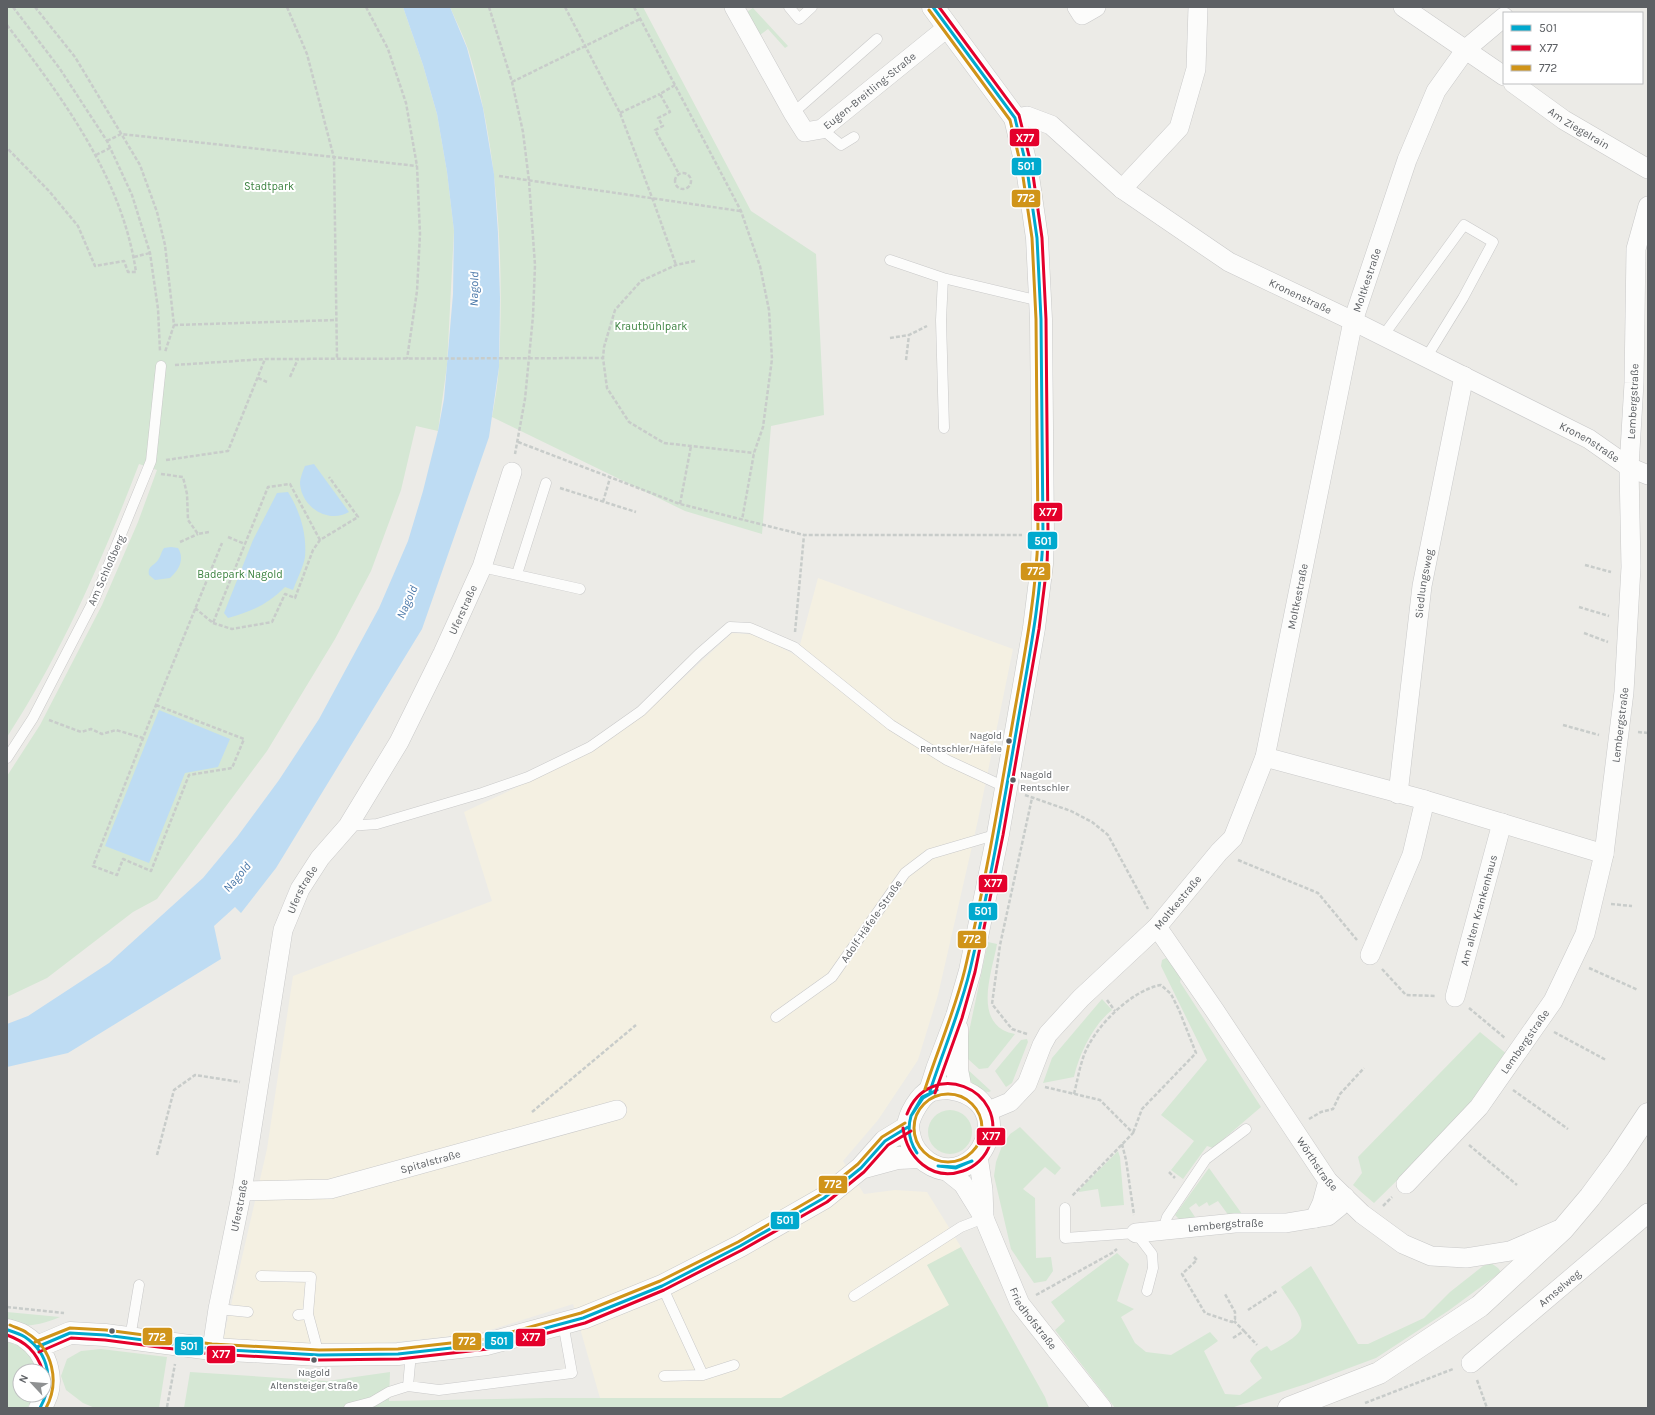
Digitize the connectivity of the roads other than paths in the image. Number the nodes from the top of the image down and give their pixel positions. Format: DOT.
graph roads {
  1 [pos="734,7"];
  2 [pos="789,7"];
  3 [pos="812,7"];
  4 [pos="933,7"];
  5 [pos="1077,7"];
  6 [pos="1096,7"];
  7 [pos="1198,7"];
  8 [pos="1403,7"];
  9 [pos="946,17"];
  10 [pos="1503,18"];
  11 [pos="877,39"];
  12 [pos="1466,49"];
  13 [pos="1503,75"];
  14 [pos="1514,84"];
  15 [pos="793,113"];
  16 [pos="1015,118"];
  17 [pos="822,129"];
  18 [pos="854,137"];
  19 [pos="1648,169"];
  20 [pos="1122,189"];
  21 [pos="1648,206"];
  22 [pos="890,260"];
  23 [pos="943,278"];
  24 [pos="1040,301"];
  25 [pos="1353,321"];
  26 [pos="1383,336"];
  27 [pos="1426,358"];
  28 [pos="161,366"];
  29 [pos="1464,376"];
  30 [pos="944,428"];
  31 [pos="1629,467"];
  32 [pos="512,472"];
  33 [pos="1648,475"];
  34 [pos="546,483"];
  35 [pos="482,567"];
  36 [pos="517,574"];
  37 [pos="580,589"];
  38 [pos="1265,757"];
  39 [pos="7,758"];
  40 [pos="1007,788"];
  41 [pos="1398,794"];
  42 [pos="1425,800"];
  43 [pos="1502,823"];
  44 [pos="348,826"];
  45 [pos="998,834"];
  46 [pos="1604,854"];
  47 [pos="1157,927"];
  48 [pos="1370,955"];
  49 [pos="1455,997"];
  50 [pos="957,1016"];
  51 [pos="776,1017"];
  52 [pos="961,1090"];
  53 [pos="930,1091"];
  54 [pos="617,1110"];
  55 [pos="986,1112"];
  56 [pos="1648,1114"];
  57 [pos="908,1127"];
  58 [pos="1246,1129"];
  59 [pos="978,1156"];
  60 [pos="920,1157"];
  61 [pos="861,1168"];
  62 [pos="943,1168"];
  63 [pos="1328,1181"];
  64 [pos="1406,1184"];
  65 [pos="242,1191"];
  66 [pos="1345,1197"];
  67 [pos="1065,1208"];
  68 [pos="1648,1213"];
  69 [pos="984,1218"];
  70 [pos="1315,1218"];
  71 [pos="1563,1229"];
  72 [pos="1163,1230"];
  73 [pos="1136,1233"];
  74 [pos="261,1276"];
  75 [pos="139,1285"];
  76 [pos="662,1286"];
  77 [pos="1147,1291"];
  78 [pos="854,1296"];
  79 [pos="218,1309"];
  80 [pos="248,1312"];
  81 [pos="563,1323"];
  82 [pos="7,1330"];
  83 [pos="130,1338"];
  84 [pos="37,1347"];
  85 [pos="212,1349"];
  86 [pos="411,1353"];
  87 [pos="319,1355"];
  88 [pos="1470,1363"];
  89 [pos="734,1365"];
  90 [pos="702,1375"];
  91 [pos="664,1376"];
  92 [pos="408,1386"];
  93 [pos="48,1406"];
  94 [pos="349,1408"];
  95 [pos="1102,1408"];
  96 [pos="1289,1408"];
  1 -- 15 [label="street, Eugen-Breitling-Straße"];
  2 -- 3 [label="lane"];
  4 -- 9 [label="street"];
  5 -- 6 [label="street"];
  7 -- 20 [label="street"];
  8 -- 12 [label="street"];
  9 -- 16 [label="street"];
  9 -- 17 [label="street, Eugen-Breitling-Straße"];
  10 -- 12 [label="street, Moltkestraße"];
  11 -- 15 [label="lane"];
  12 -- 13 [label="street"];
  12 -- 25 [label="street, Moltkestraße"];
  14 -- 19 [label="street, Am Ziegelrain"];
  15 -- 17 [label="street, Eugen-Breitling-Straße"];
  16 -- 20 [label="street, Kronenstraße"];
  16 -- 24 [label="street"];
  17 -- 18 [label="lane"];
  20 -- 25 [label="street, Kronenstraße"];
  21 -- 31 [label="street, Lembergstraße"];
  22 -- 23 [label="lane"];
  23 -- 24 [label="lane"];
  23 -- 30 [label="lane"];
  24 -- 40 [label="street"];
  25 -- 26 [label="street, Kronenstraße"];
  25 -- 38 [label="street, Moltkestraße"];
  26 -- 27 [label="street, Kronenstraße"];
  26 -- 27 [label="lane"];
  27 -- 29 [label="street, Kronenstraße"];
  28 -- 39 [label="lane, Am Schloßberg"];
  29 -- 31 [label="street, Kronenstraße"];
  29 -- 41 [label="street, Siedlungsweg"];
  31 -- 33 [label="street, Kronenstraße"];
  31 -- 46 [label="street, Lembergstraße"];
  32 -- 35 [label="street, Uferstraße"];
  34 -- 36 [label="lane"];
  35 -- 36 [label="lane"];
  35 -- 44 [label="street, Uferstraße"];
  36 -- 37 [label="lane"];
  38 -- 41 [label="street"];
  38 -- 47 [label="street, Moltkestraße"];
  40 -- 44 [label="lane"];
  40 -- 45 [label="street"];
  41 -- 42 [label="street"];
  42 -- 43 [label="street"];
  42 -- 48 [label="street"];
  43 -- 46 [label="street"];
  43 -- 49 [label="street, Am alten Krankenhaus"];
  44 -- 65 [label="street, Uferstraße"];
  45 -- 50 [label="street"];
  45 -- 51 [label="lane, Adolf-Häfele-Straße"];
  46 -- 64 [label="street, Lembergstraße"];
  47 -- 55 [label="street, Moltkestraße"];
  47 -- 63 [label="street, Wörthstraße"];
  50 -- 52 [label="street"];
  50 -- 53 [label="street"];
  52 -- 53 [label="street"];
  52 -- 55 [label="street"];
  53 -- 57 [label="street"];
  54 -- 65 [label="street, Spitalstraße"];
  55 -- 59 [label="street"];
  56 -- 71 [label="street"];
  57 -- 60 [label="street"];
  57 -- 61 [label="street"];
  58 -- 72 [label="lane"];
  59 -- 62 [label="street"];
  59 -- 69 [label="street, Friedhofstraße"];
  60 -- 61 [label="street"];
  60 -- 62 [label="street"];
  61 -- 76 [label="street"];
  62 -- 69 [label="street, Friedhofstraße"];
  63 -- 66 [label="street, Wörthstraße"];
  63 -- 70 [label="street"];
  65 -- 79 [label="street, Uferstraße"];
  66 -- 70 [label="street, Lembergstraße"];
  66 -- 71 [label="street, Wörthstraße"];
  67 -- 73 [label="lane"];
  68 -- 88 [label="street, Amselweg"];
  69 -- 78 [label="lane"];
  69 -- 95 [label="street, Friedhofstraße"];
  70 -- 72 [label="street, Lembergstraße"];
  71 -- 96 [label="street"];
  72 -- 73 [label="street, Lembergstraße"];
  73 -- 77 [label="lane"];
  74 -- 87 [label="lane"];
  75 -- 83 [label="lane"];
  76 -- 81 [label="street"];
  76 -- 90 [label="lane"];
  79 -- 80 [label="lane"];
  79 -- 85 [label="street, Uferstraße"];
  81 -- 86 [label="street"];
  81 -- 92 [label="lane"];
  82 -- 84 [label="street"];
  83 -- 84 [label="street"];
  83 -- 85 [label="street"];
  84 -- 93 [label="street"];
  85 -- 87 [label="street"];
  86 -- 87 [label="street"];
  86 -- 92 [label="lane"];
  89 -- 90 [label="lane"];
  90 -- 91 [label="lane"];
  92 -- 94 [label="lane"];
}
